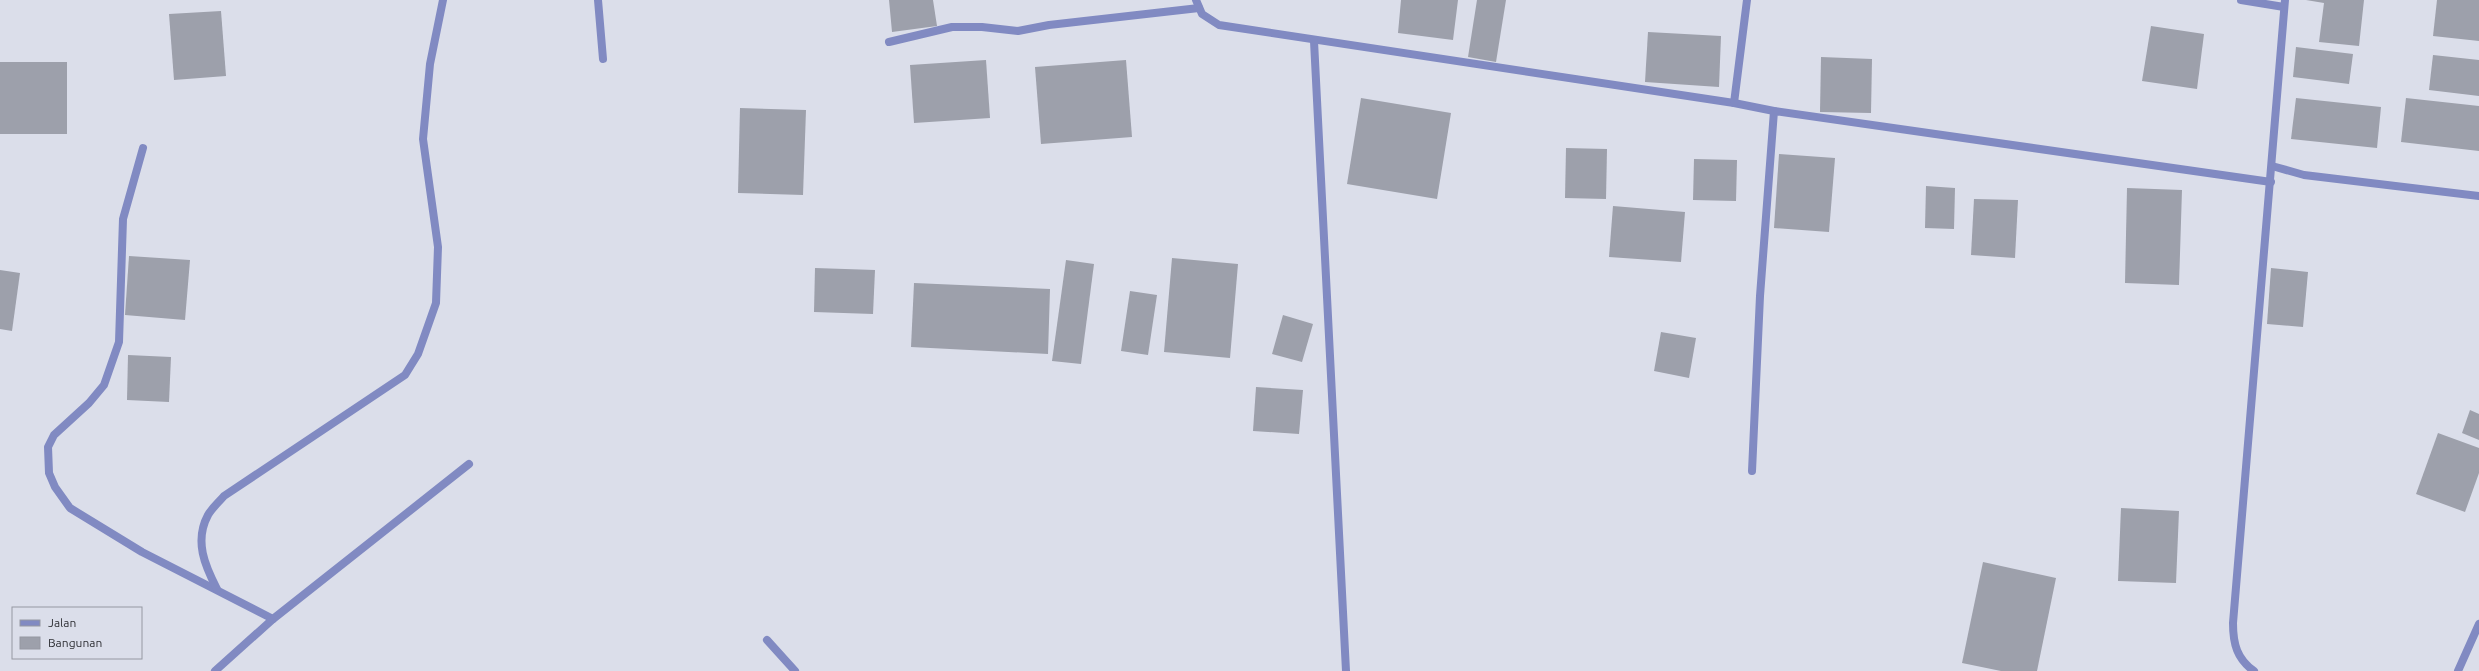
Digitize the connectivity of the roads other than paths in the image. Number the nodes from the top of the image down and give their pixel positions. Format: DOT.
graph roads {
  1 [pos="443,0"];
  2 [pos="598,0"];
  3 [pos="1747,0"];
  4 [pos="2241,0"];
  5 [pos="2284,3"];
  6 [pos="1197,4"];
  7 [pos="1314,41"];
  8 [pos="889,42"];
  9 [pos="603,58"];
  10 [pos="1734,103"];
  11 [pos="1774,111"];
  12 [pos="143,148"];
  13 [pos="2272,166"];
  14 [pos="2271,182"];
  15 [pos="2479,196"];
  16 [pos="469,464"];
  17 [pos="1752,471"];
  18 [pos="217,589"];
  19 [pos="273,618"];
  20 [pos="2479,624"];
  21 [pos="767,640"];
  22 [pos="215,671"];
  23 [pos="795,671"];
  24 [pos="1346,671"];
  25 [pos="2254,671"];
  26 [pos="2458,671"];
  1 -- 18 [label="street"];
  2 -- 9 [label="street"];
  3 -- 10 [label="street"];
  4 -- 5 [label="street"];
  5 -- 13 [label="street"];
  6 -- 7 [label="street"];
  6 -- 8 [label="street"];
  7 -- 10 [label="street"];
  7 -- 24 [label="street"];
  10 -- 11 [label="street"];
  11 -- 14 [label="street"];
  11 -- 17 [label="street"];
  12 -- 18 [label="street"];
  13 -- 14 [label="street"];
  13 -- 15 [label="street"];
  14 -- 25 [label="street"];
  16 -- 19 [label="street"];
  18 -- 19 [label="street"];
  19 -- 22 [label="street"];
  20 -- 26 [label="street"];
  21 -- 23 [label="street"];
}
